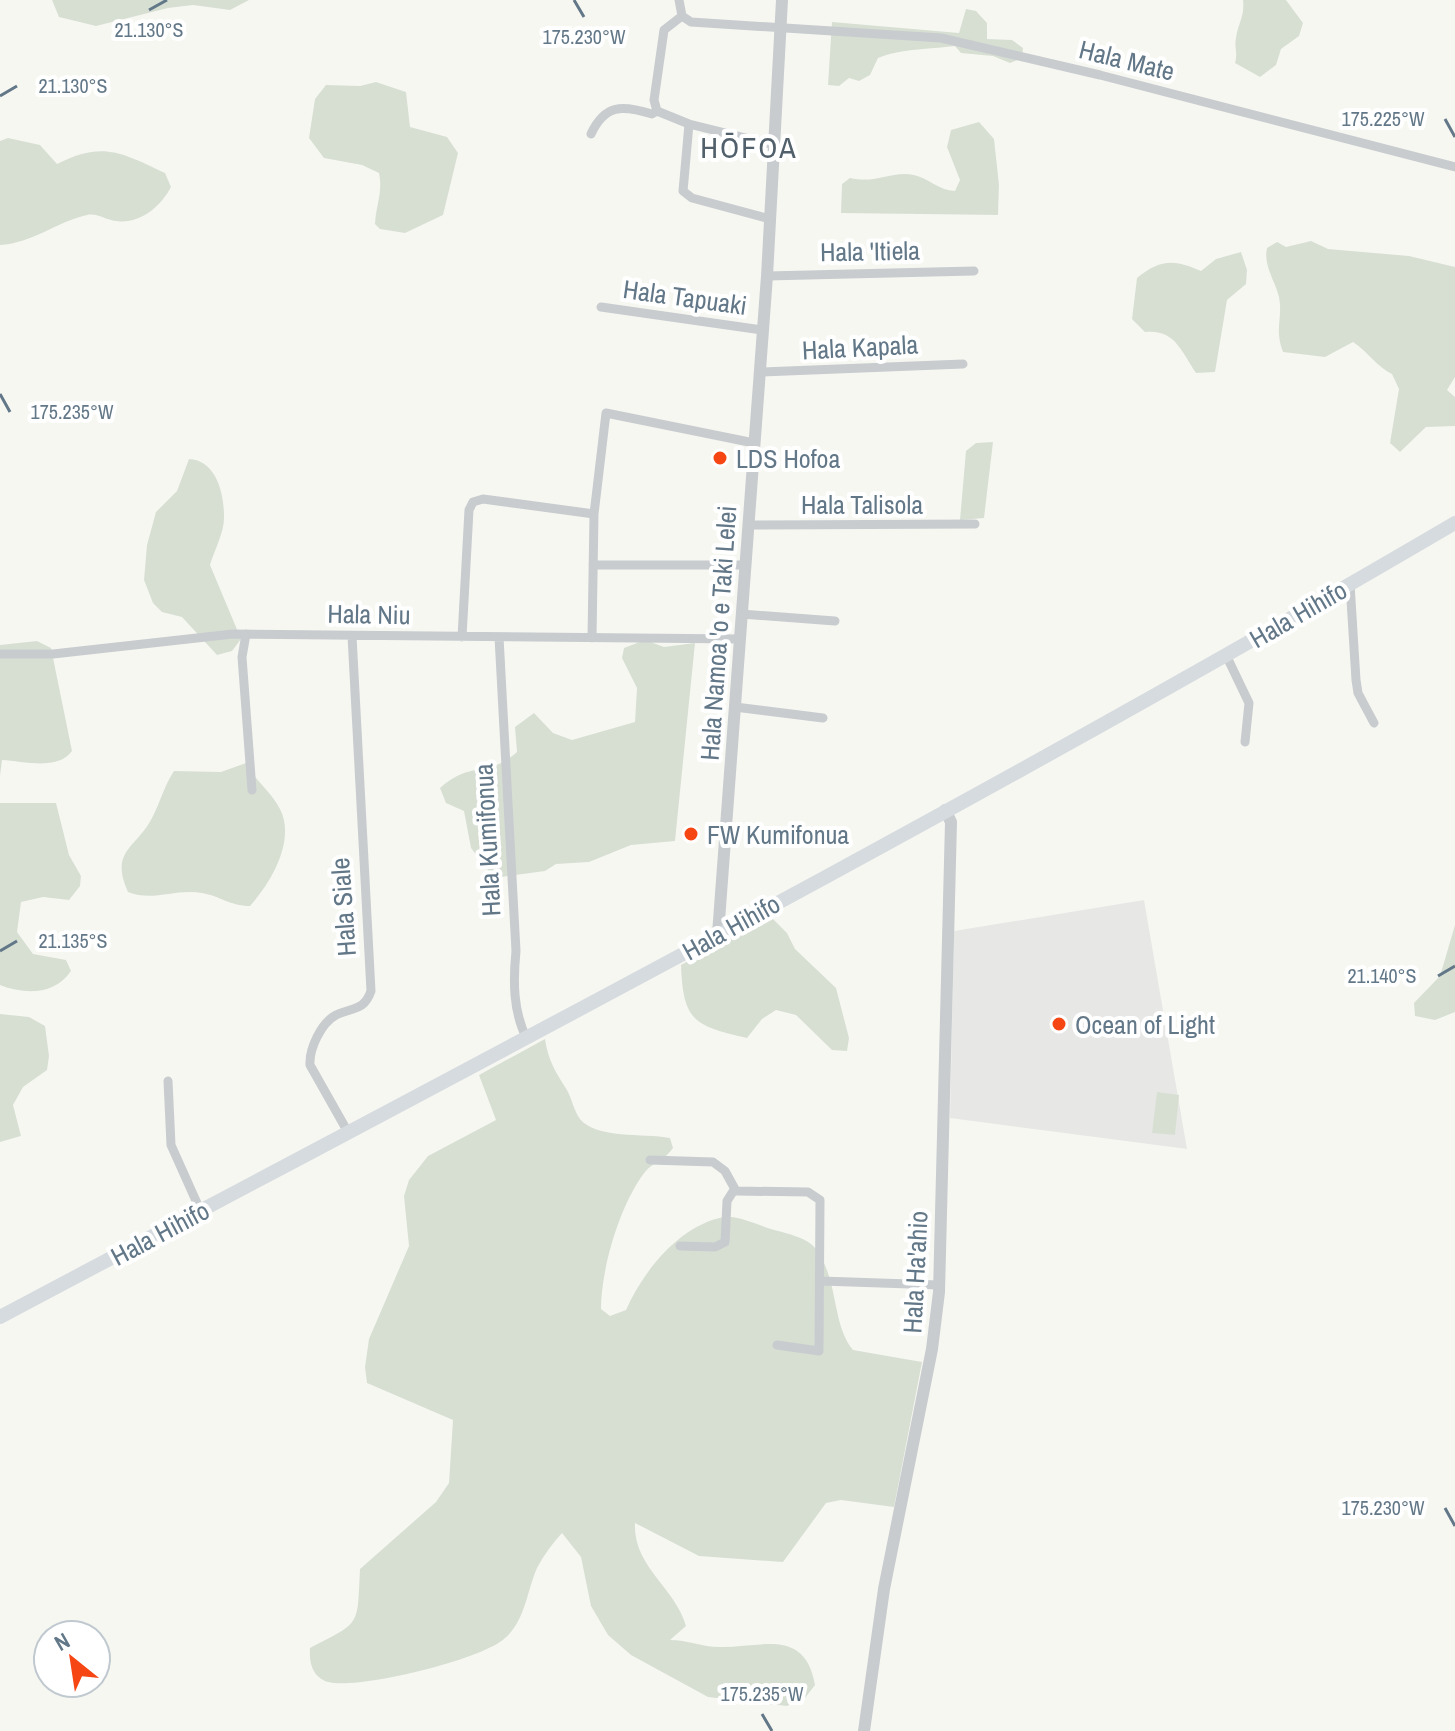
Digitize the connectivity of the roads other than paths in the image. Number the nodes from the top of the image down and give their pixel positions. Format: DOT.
graph roads {
  1 [pos="679,0"];
  2 [pos="782,0"];
  3 [pos="682,16"];
  4 [pos="782,26"];
  5 [pos="657,111"];
  6 [pos="689,124"];
  7 [pos="591,134"];
  8 [pos="774,145"];
  9 [pos="1455,167"];
  10 [pos="770,219"];
  11 [pos="974,271"];
  12 [pos="767,276"];
  13 [pos="601,307"];
  14 [pos="762,330"];
  15 [pos="963,364"];
  16 [pos="759,372"];
  17 [pos="754,443"];
  18 [pos="594,514"];
  19 [pos="1455,523"];
  20 [pos="975,524"];
  21 [pos="748,525"];
  22 [pos="593,565"];
  23 [pos="745,565"];
  24 [pos="1350,584"];
  25 [pos="741,614"];
  26 [pos="835,621"];
  27 [pos="246,634"];
  28 [pos="352,636"];
  29 [pos="462,637"];
  30 [pos="499,637"];
  31 [pos="592,638"];
  32 [pos="739,639"];
  33 [pos="0,654"];
  34 [pos="1226,655"];
  35 [pos="735,707"];
  36 [pos="823,718"];
  37 [pos="1374,723"];
  38 [pos="1245,742"];
  39 [pos="252,790"];
  40 [pos="945,810"];
  41 [pos="718,934"];
  42 [pos="527,1039"];
  43 [pos="168,1081"];
  44 [pos="349,1134"];
  45 [pos="650,1160"];
  46 [pos="734,1190"];
  47 [pos="201,1212"];
  48 [pos="680,1246"];
  49 [pos="821,1281"];
  50 [pos="939,1285"];
  51 [pos="0,1317"];
  52 [pos="777,1345"];
  53 [pos="864,1731"];
  1 -- 3 [label="street"];
  2 -- 4 [label="street, Hala Namoa 'o e Taki Lelei"];
  3 -- 4 [label="street, Hala Mate"];
  3 -- 5 [label="street"];
  4 -- 8 [label="street, Hala Namoa 'o e Taki Lelei"];
  4 -- 9 [label="street, Hala Mate"];
  5 -- 6 [label="street"];
  5 -- 7 [label="street"];
  6 -- 8 [label="street"];
  6 -- 10 [label="street"];
  8 -- 10 [label="street, Hala Namoa 'o e Taki Lelei"];
  10 -- 12 [label="street, Hala Namoa 'o e Taki Lelei"];
  11 -- 12 [label="street, Hala 'Itiela"];
  12 -- 14 [label="street, Hala Namoa 'o e Taki Lelei"];
  13 -- 14 [label="street, Hala Tapuaki"];
  14 -- 16 [label="street, Hala Namoa 'o e Taki Lelei"];
  15 -- 16 [label="street, Hala Kapala"];
  16 -- 17 [label="street, Hala Namoa 'o e Taki Lelei"];
  17 -- 18 [label="street"];
  17 -- 21 [label="street, Hala Namoa 'o e Taki Lelei"];
  18 -- 22 [label="street"];
  18 -- 29 [label="street"];
  19 -- 24 [label="main road, Hala Hihifo"];
  20 -- 21 [label="street, Hala Talisola"];
  21 -- 23 [label="street, Hala Namoa 'o e Taki Lelei"];
  22 -- 23 [label="street"];
  22 -- 31 [label="street"];
  23 -- 25 [label="street, Hala Namoa 'o e Taki Lelei"];
  24 -- 34 [label="main road, Hala Hihifo"];
  24 -- 37 [label="street"];
  25 -- 26 [label="street"];
  25 -- 32 [label="street, Hala Namoa 'o e Taki Lelei"];
  27 -- 28 [label="street, Hala Niu"];
  27 -- 33 [label="street, Hala Niu"];
  27 -- 39 [label="street"];
  28 -- 29 [label="street, Hala Niu"];
  28 -- 44 [label="street, Hala Siale"];
  29 -- 30 [label="street, Hala Niu"];
  30 -- 31 [label="street, Hala Niu"];
  30 -- 42 [label="street, Hala Kumifonua"];
  31 -- 32 [label="street, Hala Niu"];
  32 -- 35 [label="street, Hala Namoa 'o e Taki Lelei"];
  34 -- 38 [label="street"];
  34 -- 40 [label="main road, Hala Hihifo"];
  35 -- 36 [label="street"];
  35 -- 41 [label="street, Hala Namoa 'o e Taki Lelei"];
  40 -- 41 [label="main road, Hala Hihifo"];
  40 -- 50 [label="street, Hala Ha'ahio"];
  41 -- 42 [label="main road, Hala Hihifo"];
  42 -- 44 [label="main road, Hala Hihifo"];
  43 -- 47 [label="street"];
  44 -- 47 [label="main road, Hala Hihifo"];
  45 -- 46 [label="street"];
  46 -- 48 [label="street"];
  46 -- 49 [label="street"];
  47 -- 51 [label="main road, Hala Hihifo"];
  49 -- 50 [label="street"];
  49 -- 52 [label="street"];
  50 -- 53 [label="street, Hala Ha'ahio"];
}
